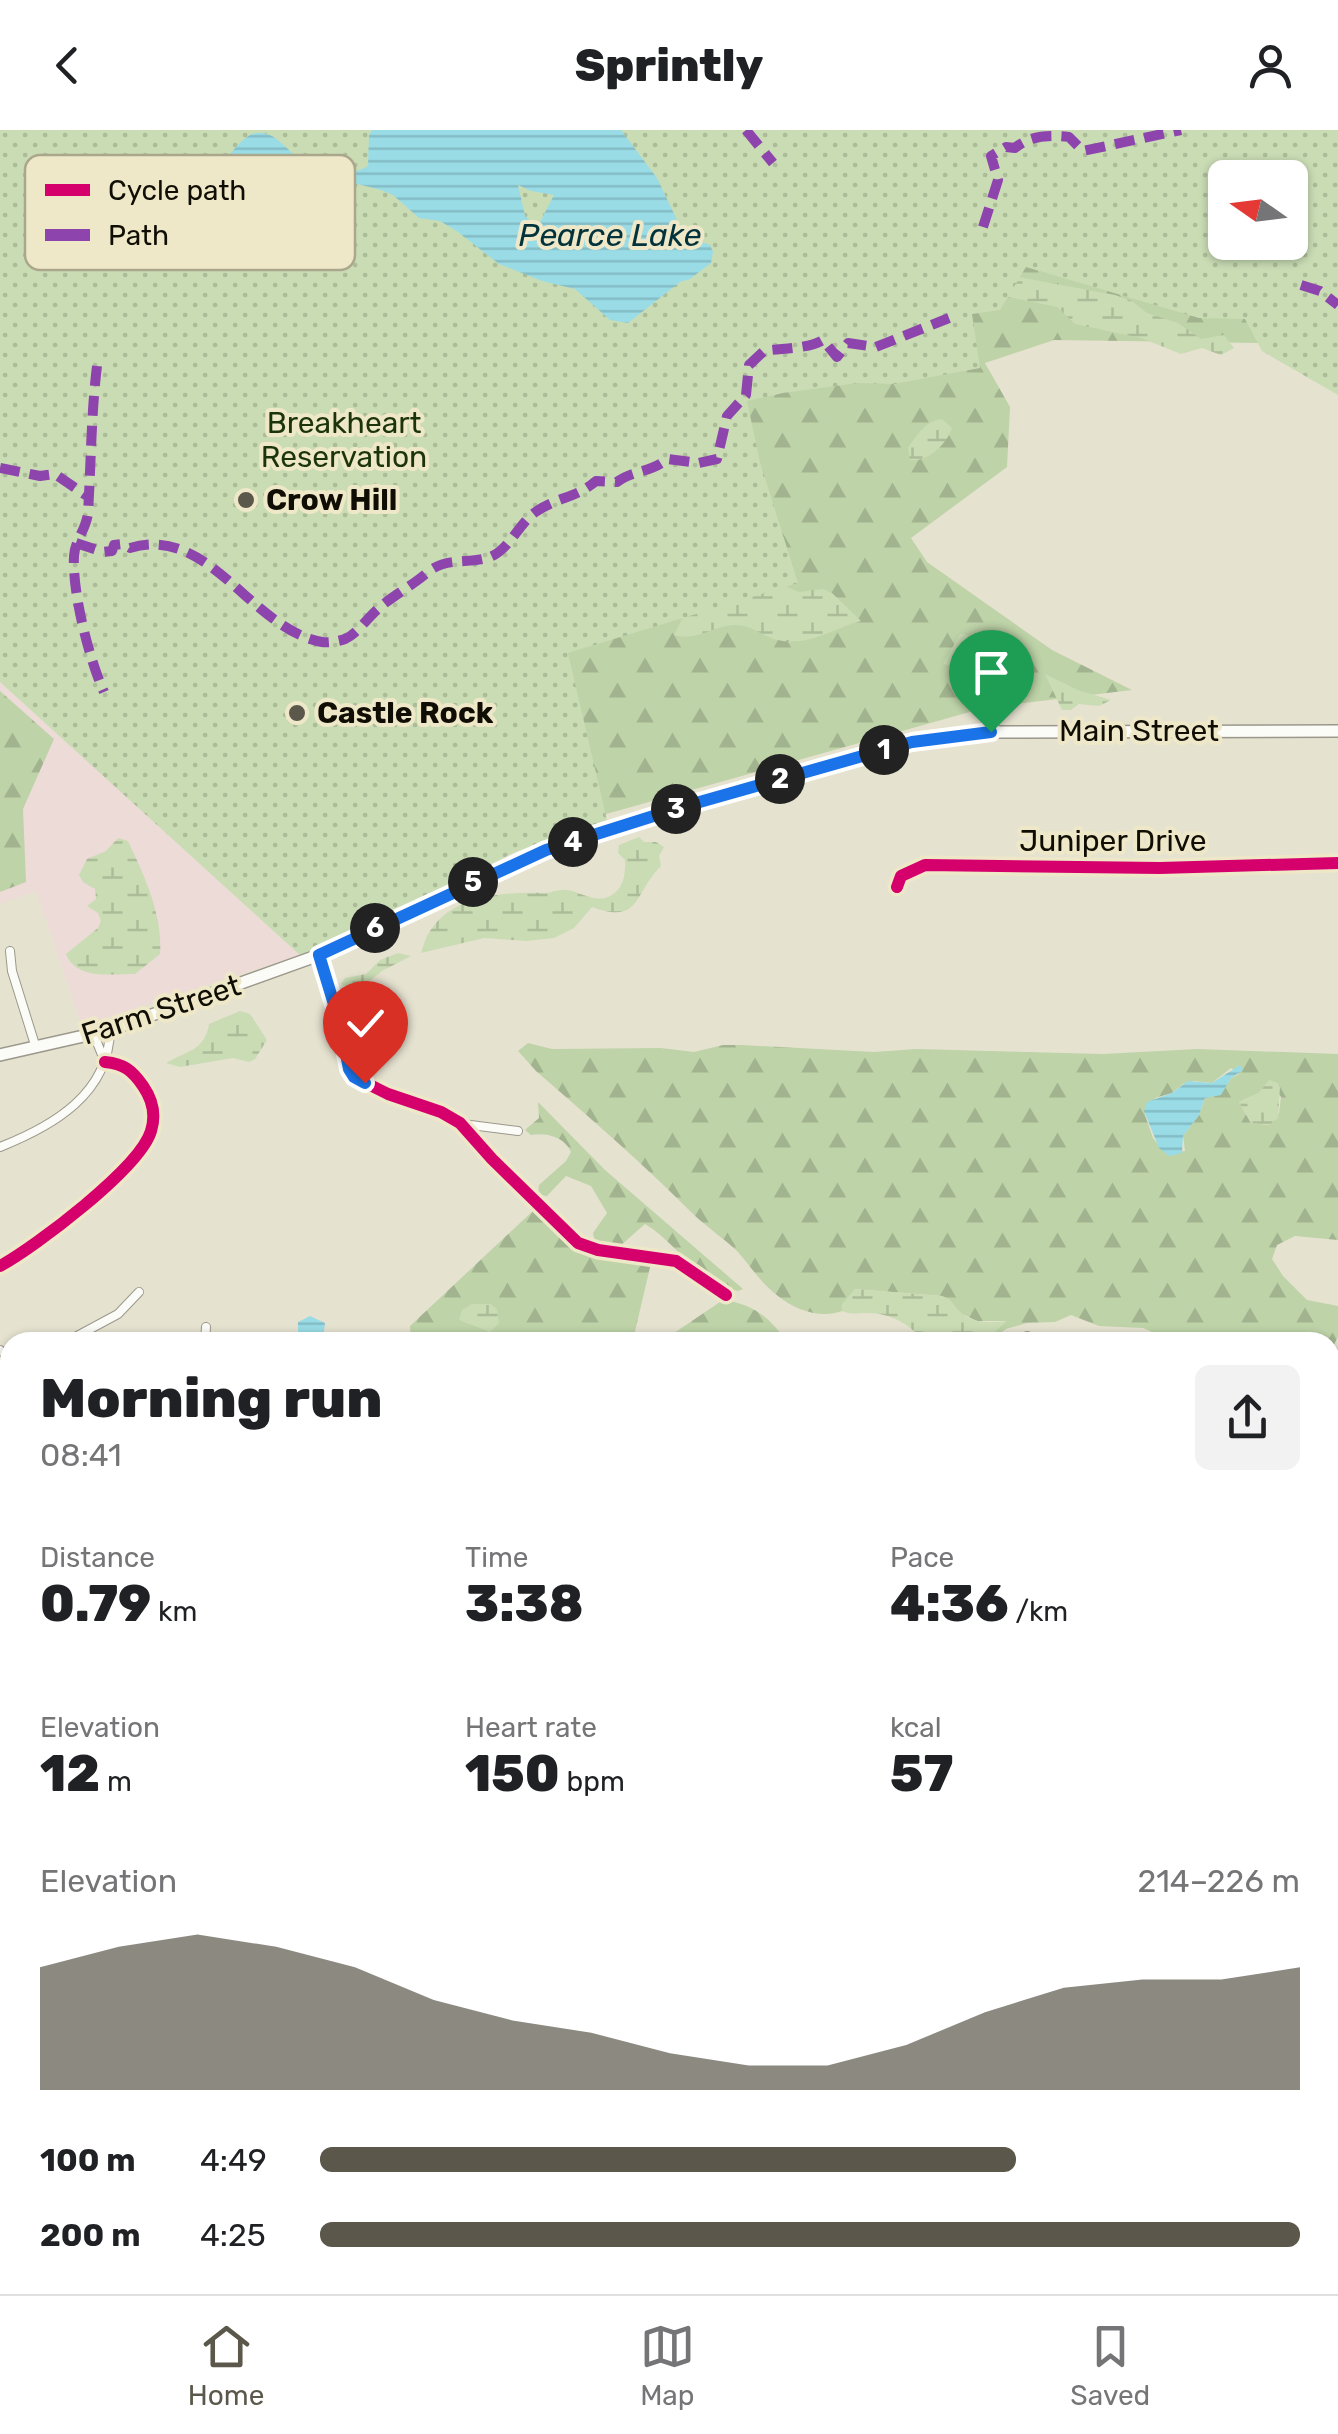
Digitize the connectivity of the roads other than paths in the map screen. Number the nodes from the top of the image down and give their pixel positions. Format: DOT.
graph roads {
  1 [pos="1338,732"];
  2 [pos="1338,863"];
  3 [pos="898,887"];
  4 [pos="10,951"];
  5 [pos="319,955"];
  6 [pos="110,1030"];
  7 [pos="94,1035"];
  8 [pos="36,1048"];
  9 [pos="0,1054"];
  10 [pos="105,1062"];
  11 [pos="460,1123"];
  12 [pos="518,1130"];
  13 [pos="0,1147"];
  14 [pos="0,1266"];
  15 [pos="140,1292"];
  16 [pos="726,1294"];
  17 [pos="206,1327"];
  18 [pos="85,1332"];
  19 [pos="206,1332"];
  1 -- 5 [label="main road, Main Street"];
  2 -- 3 [label="street, Juniper Drive"];
  4 -- 8 [label="street"];
  5 -- 6 [label="main road, Farm Street"];
  5 -- 11 [label="street"];
  6 -- 7 [label="main road, Farm Street"];
  6 -- 10 [label="street"];
  7 -- 8 [label="main road, Farm Street"];
  7 -- 10 [label="street"];
  8 -- 9 [label="main road, Farm Street"];
  10 -- 13 [label="street"];
  10 -- 14 [label="street"];
  11 -- 12 [label="street"];
  11 -- 16 [label="street"];
  15 -- 18 [label="street"];
  17 -- 19 [label="street"];
}
